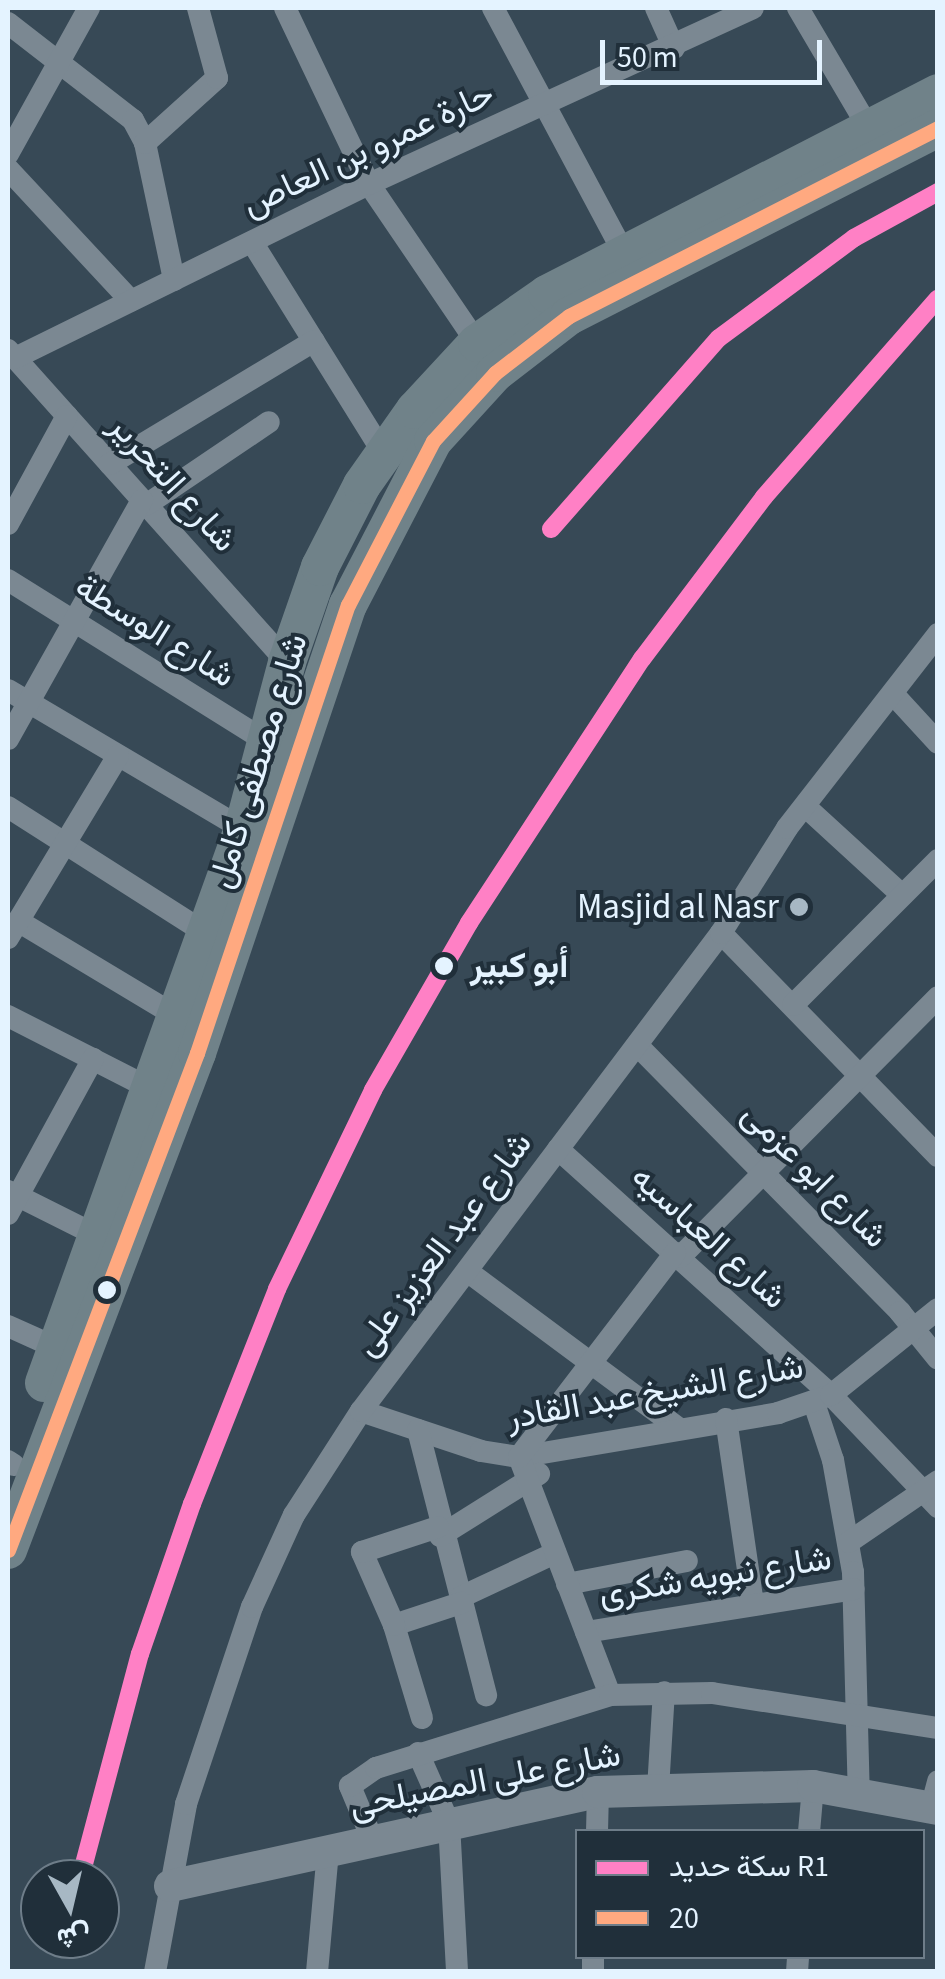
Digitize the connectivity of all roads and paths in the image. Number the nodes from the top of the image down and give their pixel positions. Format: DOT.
graph roads {
  1 [pos="89,8"];
  2 [pos="198,8"];
  3 [pos="285,8"];
  4 [pos="493,8"];
  5 [pos="656,8"];
  6 [pos="753,8"];
  7 [pos="798,8"];
  8 [pos="8,23"];
  9 [pos="674,48"];
  10 [pos="56,60"];
  11 [pos="938,93"];
  12 [pos="549,104"];
  13 [pos="938,128"];
  14 [pos="870,130"];
  15 [pos="145,143"];
  16 [pos="10,144"];
  17 [pos="8,169"];
  18 [pos="368,184"];
  19 [pos="252,242"];
  20 [pos="622,250"];
  21 [pos="174,280"];
  22 [pos="131,302"];
  23 [pos="314,342"];
  24 [pos="476,344"];
  25 [pos="11,354"];
  26 [pos="67,416"];
  27 [pos="269,422"];
  28 [pos="384,454"];
  29 [pos="110,464"];
  30 [pos="144,502"];
  31 [pos="8,524"];
  32 [pos="8,580"];
  33 [pos="74,622"];
  34 [pos="938,634"];
  35 [pos="286,662"];
  36 [pos="8,690"];
  37 [pos="894,695"];
  38 [pos="28,702"];
  39 [pos="8,739"];
  40 [pos="266,741"];
  41 [pos="938,743"];
  42 [pos="118,756"];
  43 [pos="8,807"];
  44 [pos="806,808"];
  45 [pos="242,829"];
  46 [pos="65,843"];
  47 [pos="938,860"];
  48 [pos="902,895"];
  49 [pos="13,929"];
  50 [pos="204,932"];
  51 [pos="720,933"];
  52 [pos="938,997"];
  53 [pos="793,1005"];
  54 [pos="8,1016"];
  55 [pos="176,1016"];
  56 [pos="637,1046"];
  57 [pos="92,1059"];
  58 [pos="860,1074"];
  59 [pos="151,1089"];
  60 [pos="929,1132"];
  61 [pos="558,1148"];
  62 [pos="938,1156"];
  63 [pos="761,1171"];
  64 [pos="11,1200"];
  65 [pos="98,1236"];
  66 [pos="677,1255"];
  67 [pos="467,1271"];
  68 [pos="938,1309"];
  69 [pos="8,1326"];
  70 [pos="914,1328"];
  71 [pos="57,1348"];
  72 [pos="938,1359"];
  73 [pos="591,1363"];
  74 [pos="822,1399"];
  75 [pos="361,1411"];
  76 [pos="726,1419"];
  77 [pos="678,1428"];
  78 [pos="418,1430"];
  79 [pos="566,1450"];
  80 [pos="520,1456"];
  81 [pos="10,1470"];
  82 [pos="530,1483"];
  83 [pos="933,1493"];
  84 [pos="439,1532"];
  85 [pos="849,1542"];
  86 [pos="8,1550"];
  87 [pos="556,1553"];
  88 [pos="687,1561"];
  89 [pos="567,1584"];
  90 [pos="854,1589"];
  91 [pos="460,1600"];
  92 [pos="753,1605"];
  93 [pos="394,1626"];
  94 [pos="586,1632"];
  95 [pos="664,1692"];
  96 [pos="486,1695"];
  97 [pos="610,1695"];
  98 [pos="858,1716"];
  99 [pos="422,1718"];
  100 [pos="938,1728"];
  101 [pos="418,1753"];
  102 [pos="813,1786"];
  103 [pos="658,1789"];
  104 [pos="598,1792"];
  105 [pos="859,1794"];
  106 [pos="935,1799"];
  107 [pos="449,1823"];
  108 [pos="596,1829"];
  109 [pos="809,1829"];
  110 [pos="373,1840"];
  111 [pos="328,1851"];
  112 [pos="170,1886"];
  113 [pos="155,1972"];
  114 [pos="317,1972"];
  115 [pos="458,1972"];
  1 -- 10 [label="street"];
  2 -- 15 [label="street"];
  3 -- 18 [label="street"];
  4 -- 12 [label="street"];
  5 -- 9 [label="street"];
  6 -- 9 [label="street, حارة عمرو بن العاص"];
  7 -- 14 [label="street"];
  8 -- 10 [label="street"];
  9 -- 12 [label="street, حارة عمرو بن العاص"];
  10 -- 15 [label="street"];
  10 -- 16 [label="street"];
  11 -- 14 [label="main road, شارع مصطفى كامل"];
  12 -- 18 [label="street, حارة عمرو بن العاص"];
  12 -- 20 [label="street"];
  13 -- 86 [label="main road, شارع مصطفى كامل"];
  14 -- 20 [label="main road, شارع مصطفى كامل"];
  15 -- 21 [label="street"];
  17 -- 22 [label="street"];
  18 -- 19 [label="street, حارة عمرو بن العاص"];
  18 -- 24 [label="street"];
  19 -- 21 [label="street, حارة عمرو بن العاص"];
  19 -- 23 [label="street"];
  20 -- 24 [label="main road, شارع مصطفى كامل"];
  21 -- 22 [label="street, حارة عمرو بن العاص"];
  22 -- 25 [label="street, حارة عمرو بن العاص"];
  23 -- 28 [label="street"];
  23 -- 29 [label="street"];
  24 -- 28 [label="main road, شارع مصطفى كامل"];
  25 -- 26 [label="street, شارع التحرير"];
  26 -- 29 [label="street, شارع التحرير"];
  26 -- 31 [label="street"];
  27 -- 30 [label="street"];
  28 -- 35 [label="main road, شارع مصطفى كامل"];
  29 -- 30 [label="street, شارع التحرير"];
  30 -- 33 [label="street"];
  30 -- 35 [label="street, شارع التحرير"];
  32 -- 33 [label="street, شارع الوسطة"];
  33 -- 38 [label="street"];
  33 -- 40 [label="street, شارع الوسطة"];
  34 -- 37 [label="street, شارع عبد العزيز على"];
  35 -- 40 [label="main road, شارع مصطفى كامل"];
  36 -- 38 [label="street"];
  37 -- 41 [label="street"];
  37 -- 44 [label="street, شارع عبد العزيز على"];
  38 -- 39 [label="street"];
  38 -- 42 [label="street"];
  40 -- 45 [label="main road, شارع مصطفى كامل"];
  42 -- 45 [label="street"];
  42 -- 46 [label="street"];
  43 -- 46 [label="street"];
  44 -- 48 [label="street"];
  44 -- 51 [label="street, شارع عبد العزيز على"];
  45 -- 50 [label="main road, شارع مصطفى كامل"];
  46 -- 49 [label="street"];
  46 -- 50 [label="street"];
  47 -- 48 [label="street"];
  48 -- 53 [label="street"];
  49 -- 55 [label="street"];
  50 -- 55 [label="main road, شارع مصطفى كامل"];
  51 -- 53 [label="street"];
  51 -- 56 [label="street, شارع عبد العزيز على"];
  52 -- 58 [label="street"];
  53 -- 58 [label="street"];
  54 -- 57 [label="street"];
  55 -- 59 [label="main road, شارع مصطفى كامل"];
  56 -- 61 [label="street, شارع عبد العزيز على"];
  56 -- 63 [label="street, شارع ابو عزمى"];
  57 -- 59 [label="street"];
  57 -- 64 [label="street"];
  58 -- 60 [label="street"];
  58 -- 63 [label="street"];
  59 -- 65 [label="main road, شارع مصطفى كامل"];
  60 -- 62 [label="street"];
  61 -- 66 [label="street, شارع العباسيه"];
  61 -- 67 [label="street, شارع عبد العزيز على"];
  63 -- 66 [label="street"];
  63 -- 70 [label="street, شارع ابو عزمى"];
  64 -- 65 [label="street"];
  65 -- 71 [label="main road, شارع مصطفى كامل"];
  66 -- 73 [label="street"];
  66 -- 74 [label="street, شارع العباسيه"];
  67 -- 73 [label="street"];
  67 -- 75 [label="street, شارع عبد العزيز على"];
  68 -- 70 [label="street, شارع الشيخ عبد القادر"];
  69 -- 71 [label="street"];
  70 -- 72 [label="street, شارع ابو عزمى"];
  70 -- 74 [label="street, شارع الشيخ عبد القادر"];
  71 -- 81 [label="main road, شارع مصطفى كامل"];
  73 -- 77 [label="street"];
  73 -- 80 [label="street"];
  74 -- 76 [label="street, شارع الشيخ عبد القادر"];
  74 -- 83 [label="street, شارع العباسيه"];
  74 -- 85 [label="street"];
  75 -- 78 [label="street, شارع الشيخ عبد القادر"];
  75 -- 112 [label="street, شارع عبد العزيز على"];
  76 -- 77 [label="street, شارع الشيخ عبد القادر"];
  76 -- 92 [label="street"];
  77 -- 79 [label="street, شارع الشيخ عبد القادر"];
  78 -- 80 [label="street, شارع الشيخ عبد القادر"];
  78 -- 84 [label="street"];
  79 -- 80 [label="street, شارع الشيخ عبد القادر"];
  79 -- 82 [label="street"];
  80 -- 82 [label="street"];
  82 -- 84 [label="street"];
  82 -- 87 [label="street"];
  83 -- 85 [label="street"];
  84 -- 91 [label="street"];
  84 -- 93 [label="street"];
  85 -- 90 [label="street"];
  87 -- 89 [label="street"];
  87 -- 91 [label="street"];
  88 -- 89 [label="street"];
  89 -- 94 [label="street"];
  90 -- 92 [label="street, شارع نبويه شكرى"];
  90 -- 98 [label="street"];
  91 -- 93 [label="street"];
  91 -- 96 [label="street"];
  92 -- 94 [label="street, شارع نبويه شكرى"];
  93 -- 99 [label="street"];
  94 -- 97 [label="street"];
  95 -- 97 [label="street"];
  95 -- 98 [label="street"];
  95 -- 103 [label="street"];
  97 -- 101 [label="street"];
  98 -- 100 [label="street"];
  98 -- 105 [label="street"];
  101 -- 107 [label="street"];
  101 -- 110 [label="street"];
  102 -- 103 [label="street, شارع على المصيلحى"];
  102 -- 105 [label="street, شارع على المصيلحى"];
  102 -- 109 [label="street"];
  103 -- 104 [label="street, شارع على المصيلحى"];
  104 -- 107 [label="street, شارع على المصيلحى"];
  104 -- 108 [label="street"];
  105 -- 106 [label="street, شارع على المصيلحى"];
  107 -- 110 [label="street, شارع على المصيلحى"];
  107 -- 115 [label="street"];
  110 -- 111 [label="street, شارع على المصيلحى"];
  111 -- 112 [label="street, شارع على المصيلحى"];
  111 -- 114 [label="street"];
  112 -- 113 [label="street, شارع عبد العزيز على"];
}
